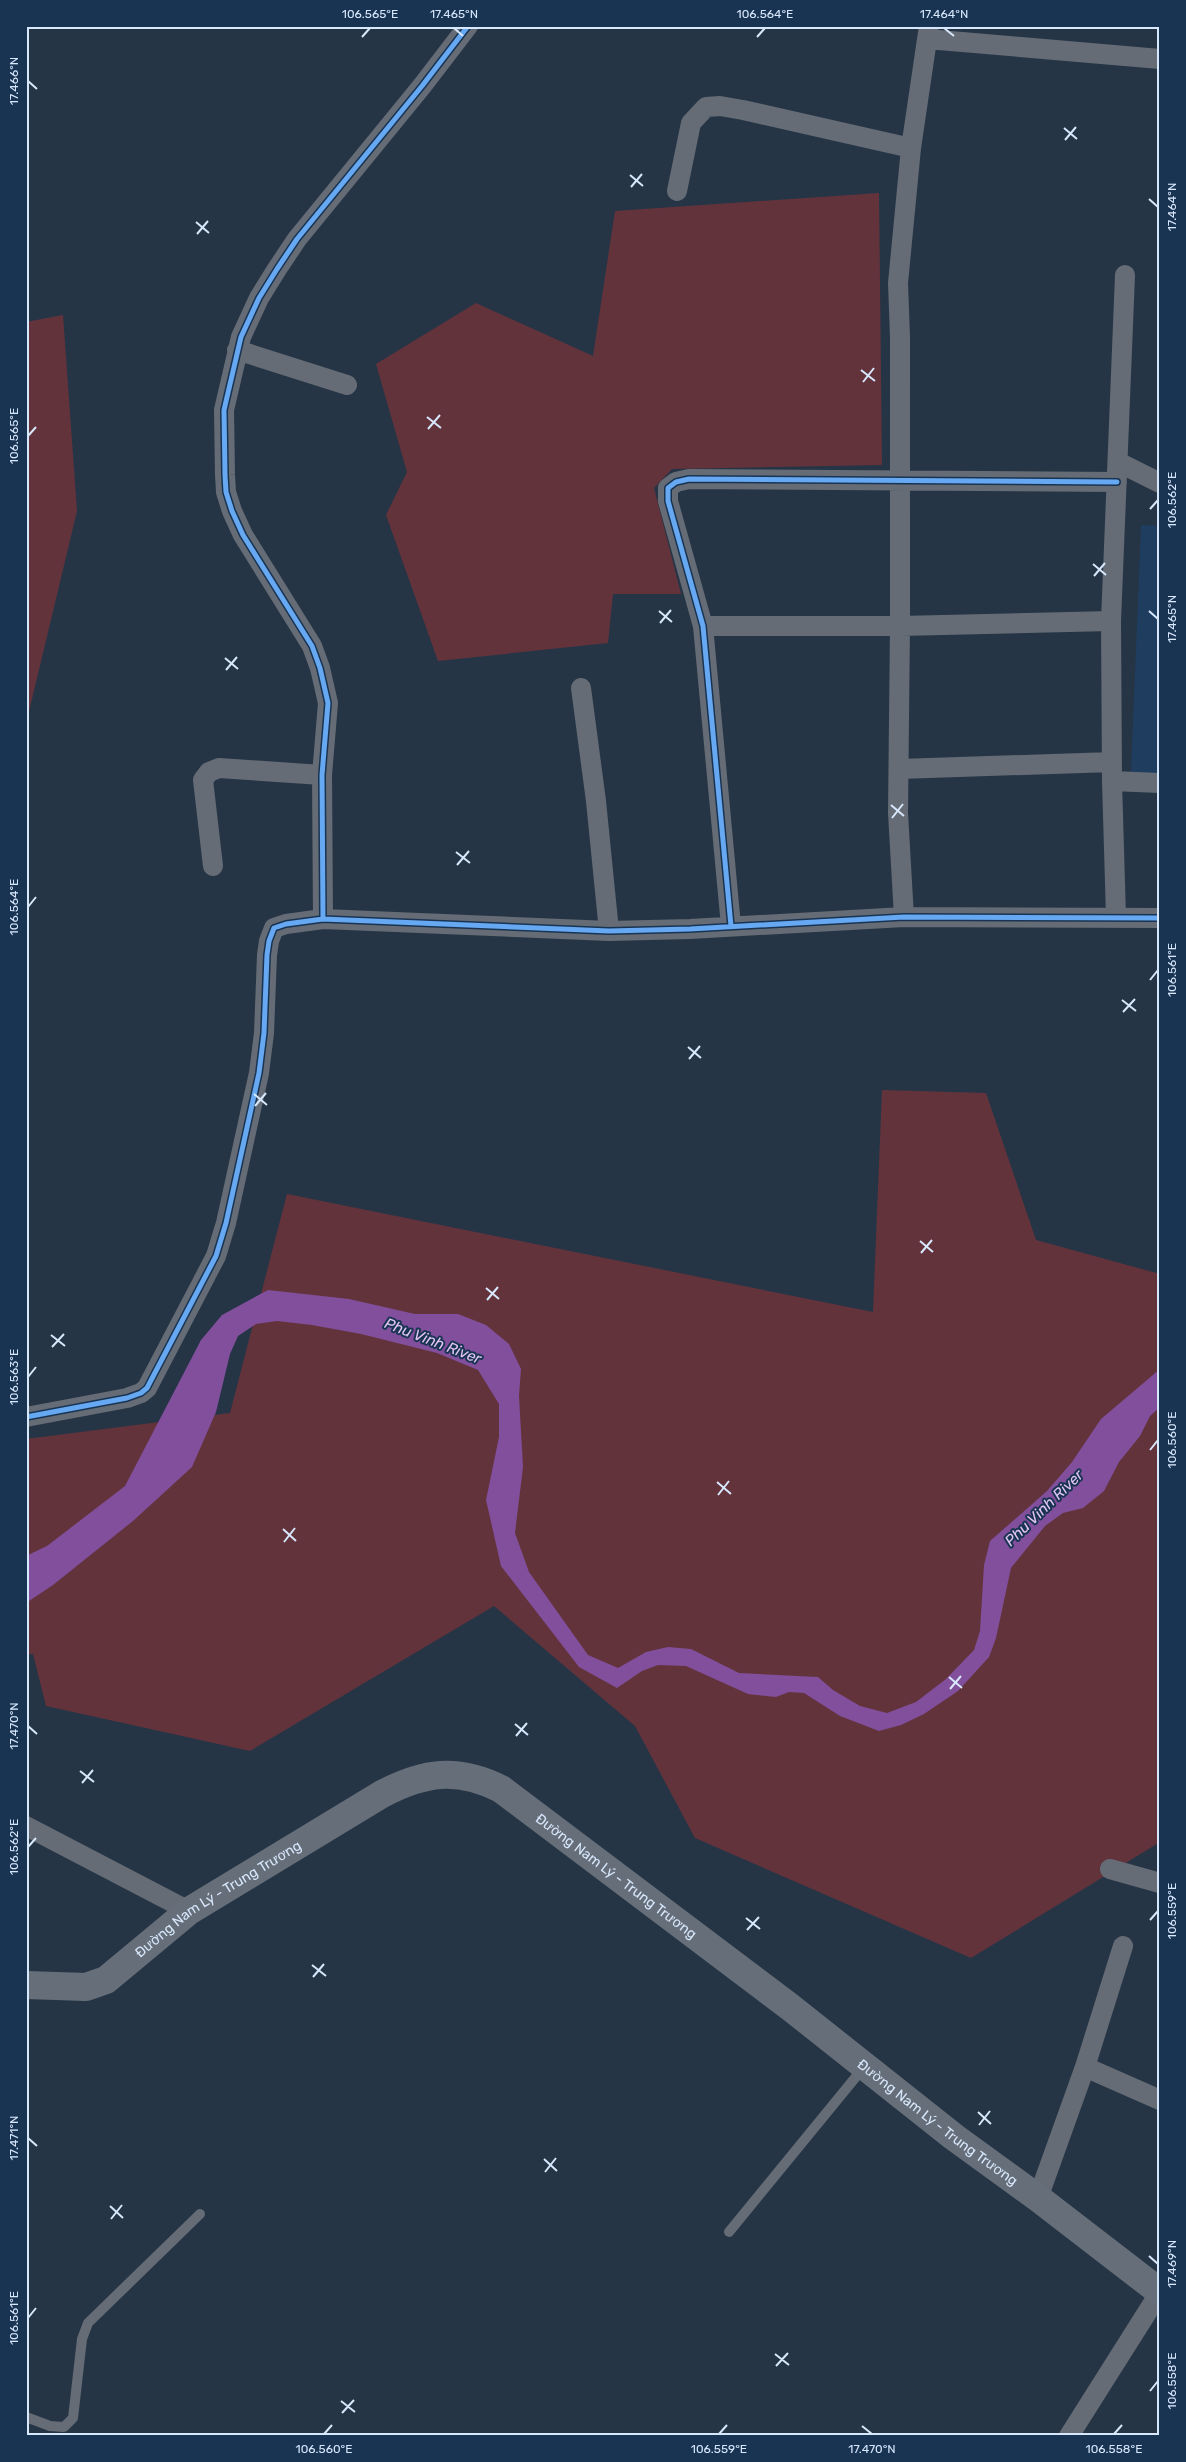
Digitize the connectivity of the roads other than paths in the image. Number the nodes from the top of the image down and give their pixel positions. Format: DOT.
graph roads {
  1 [pos="468,26"];
  2 [pos="928,32"];
  3 [pos="1160,59"];
  4 [pos="911,148"];
  5 [pos="677,191"];
  6 [pos="1125,274"];
  7 [pos="237,350"];
  8 [pos="347,386"];
  9 [pos="1118,462"];
  10 [pos="899,480"];
  11 [pos="1117,482"];
  12 [pos="1160,483"];
  13 [pos="1111,620"];
  14 [pos="703,626"];
  15 [pos="900,626"];
  16 [pos="581,688"];
  17 [pos="899,768"];
  18 [pos="1112,772"];
  19 [pos="322,775"];
  20 [pos="1160,783"];
  21 [pos="213,866"];
  22 [pos="904,917"];
  23 [pos="1116,917"];
  24 [pos="1160,918"];
  25 [pos="323,919"];
  26 [pos="731,926"];
  27 [pos="610,931"];
  28 [pos="26,1417"];
  29 [pos="26,1826"];
  30 [pos="1110,1869"];
  31 [pos="1160,1883"];
  32 [pos="189,1911"];
  33 [pos="1123,1946"];
  34 [pos="26,1985"];
  35 [pos="865,2067"];
  36 [pos="1085,2067"];
  37 [pos="1160,2100"];
  38 [pos="1038,2198"];
  39 [pos="200,2214"];
  40 [pos="729,2232"];
  41 [pos="1160,2292"];
  42 [pos="26,2417"];
  43 [pos="1069,2436"];
  1 -- 7 [label="street"];
  2 -- 3 [label="street"];
  2 -- 4 [label="street"];
  4 -- 5 [label="street"];
  4 -- 10 [label="street"];
  6 -- 9 [label="street"];
  7 -- 8 [label="street"];
  7 -- 19 [label="street"];
  9 -- 11 [label="street"];
  9 -- 12 [label="street"];
  10 -- 11 [label="street"];
  10 -- 14 [label="street"];
  10 -- 15 [label="street"];
  11 -- 13 [label="street"];
  13 -- 15 [label="street"];
  13 -- 18 [label="street"];
  14 -- 15 [label="street"];
  14 -- 26 [label="street"];
  15 -- 17 [label="street"];
  16 -- 27 [label="street"];
  17 -- 18 [label="street"];
  17 -- 22 [label="street"];
  18 -- 20 [label="street"];
  18 -- 23 [label="street"];
  19 -- 21 [label="street"];
  19 -- 25 [label="street"];
  22 -- 23 [label="street"];
  22 -- 26 [label="street"];
  23 -- 24 [label="street"];
  25 -- 27 [label="street"];
  25 -- 28 [label="street"];
  26 -- 27 [label="street"];
  29 -- 32 [label="street"];
  30 -- 31 [label="street"];
  32 -- 34 [label="main road, Đường Nam Lý - Trung Trương"];
  32 -- 35 [label="main road, Đường Nam Lý - Trung Trương"];
  33 -- 36 [label="street"];
  35 -- 38 [label="main road, Đường Nam Lý - Trung Trương"];
  35 -- 40 [label="lane"];
  36 -- 37 [label="street"];
  36 -- 38 [label="street"];
  38 -- 41 [label="main road, Đường Nam Lý - Trung Trương"];
  39 -- 42 [label="lane"];
  41 -- 43 [label="street"];
}
